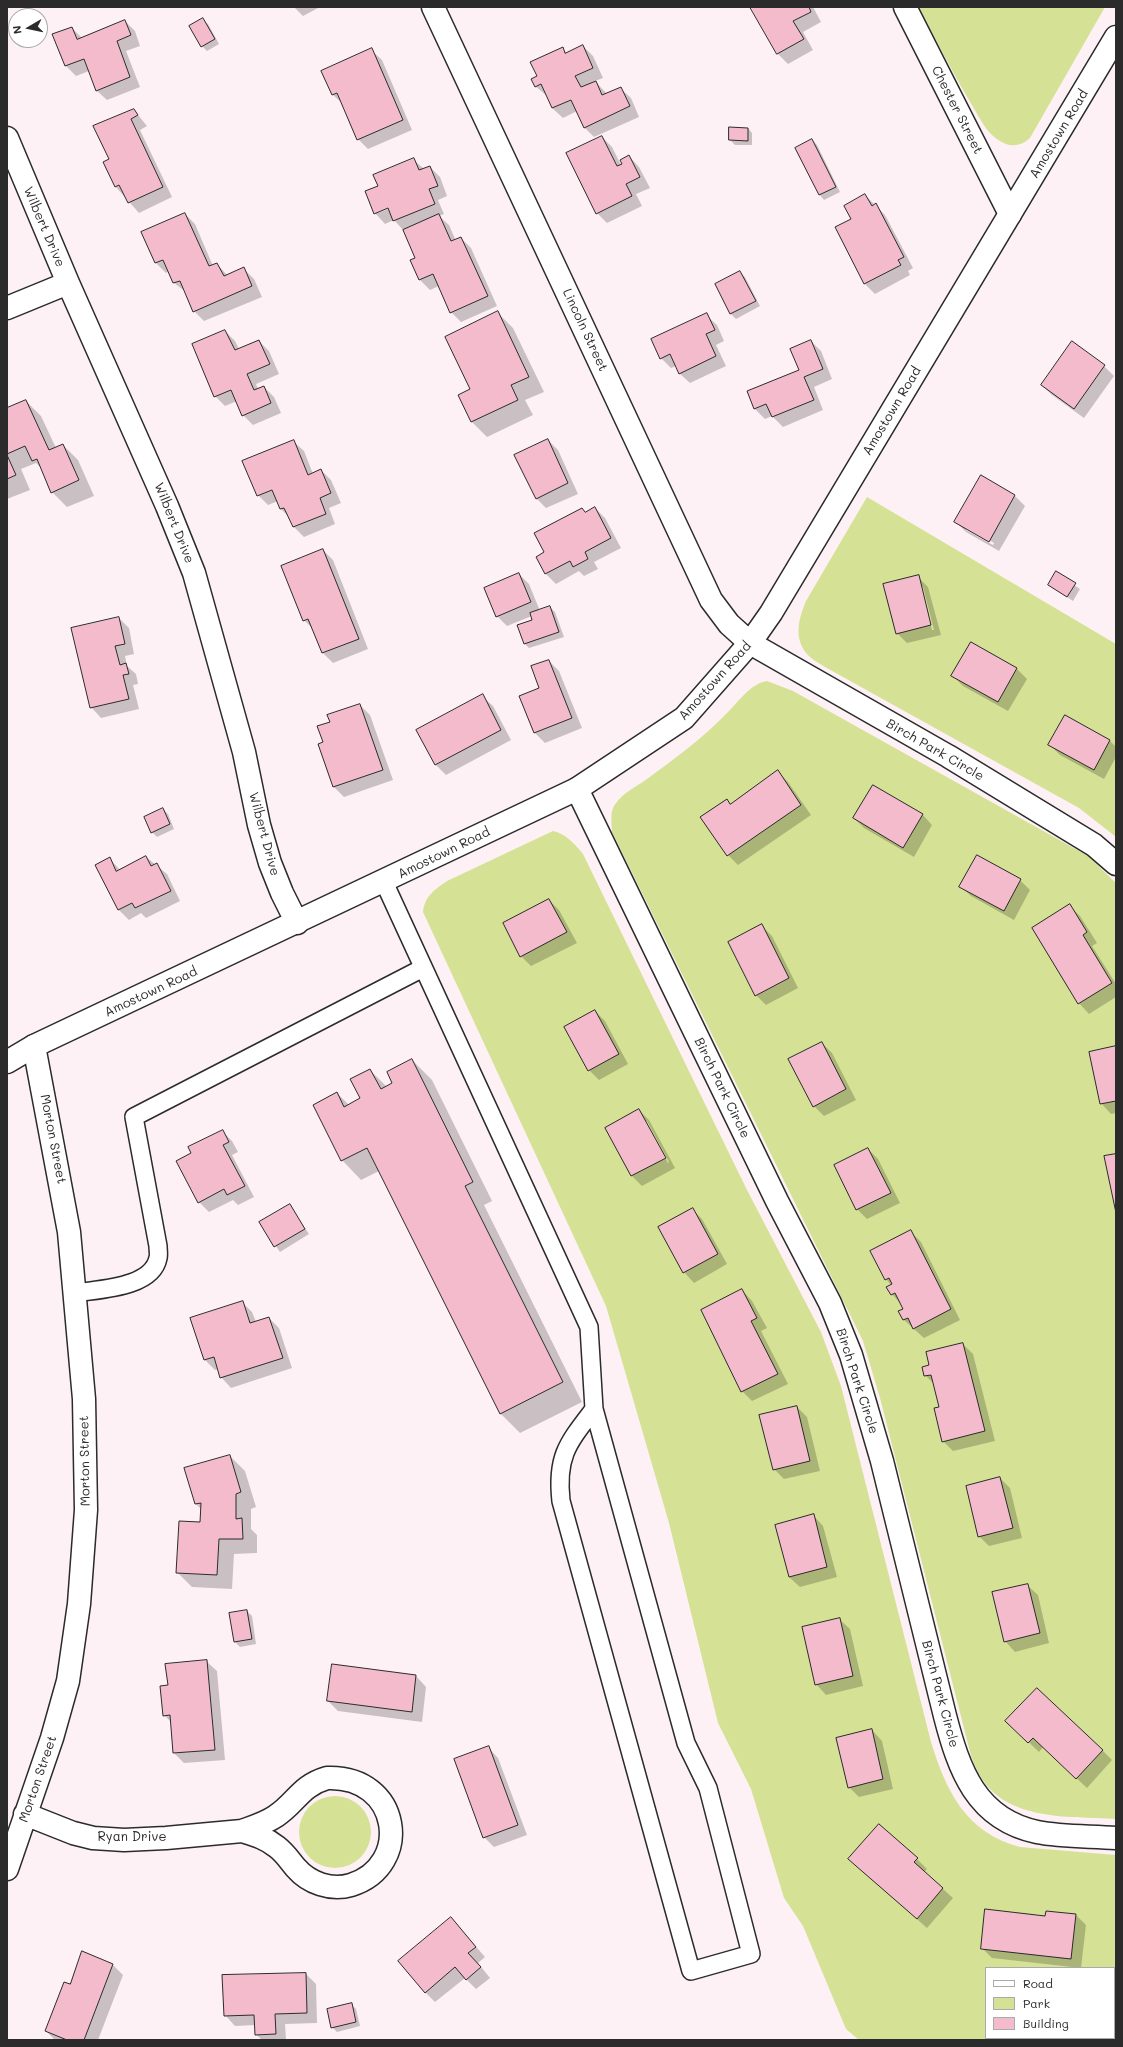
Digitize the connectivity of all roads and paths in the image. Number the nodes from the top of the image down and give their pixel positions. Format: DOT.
graph roads {
  1 [pos="433,7"];
  2 [pos="904,7"];
  3 [pos="1116,37"];
  4 [pos="7,138"];
  5 [pos="1010,214"];
  6 [pos="68,283"];
  7 [pos="7,308"];
  8 [pos="750,644"];
  9 [pos="577,789"];
  10 [pos="1116,864"];
  11 [pos="384,882"];
  12 [pos="297,923"];
  13 [pos="423,968"];
  14 [pos="34,1046"];
  15 [pos="7,1062"];
  16 [pos="76,1293"];
  17 [pos="594,1409"];
  18 [pos="25,1814"];
  19 [pos="242,1831"];
  20 [pos="1116,1838"];
  21 [pos="7,1869"];
  1 -- 8 [label="street, Lincoln Street"];
  2 -- 5 [label="street, Chester Street"];
  3 -- 5 [label="street, Amostown Road"];
  4 -- 6 [label="street, Wilbert Drive"];
  5 -- 8 [label="street, Amostown Road"];
  6 -- 7 [label="street"];
  6 -- 12 [label="street, Wilbert Drive"];
  8 -- 9 [label="street, Amostown Road"];
  8 -- 10 [label="street, Birch Park Circle"];
  9 -- 11 [label="street, Amostown Road"];
  9 -- 20 [label="street, Birch Park Circle"];
  11 -- 12 [label="street, Amostown Road"];
  11 -- 13 [label="lane"];
  12 -- 14 [label="street, Amostown Road"];
  13 -- 16 [label="lane"];
  13 -- 17 [label="lane"];
  14 -- 15 [label="street, Amostown Road"];
  14 -- 16 [label="street, Morton Street"];
  16 -- 18 [label="street, Morton Street"];
  17 -- 17 [label="lane"];
  18 -- 19 [label="street, Ryan Drive"];
  18 -- 21 [label="street, Morton Street"];
  19 -- 19 [label="street, Ryan Drive"];
}
